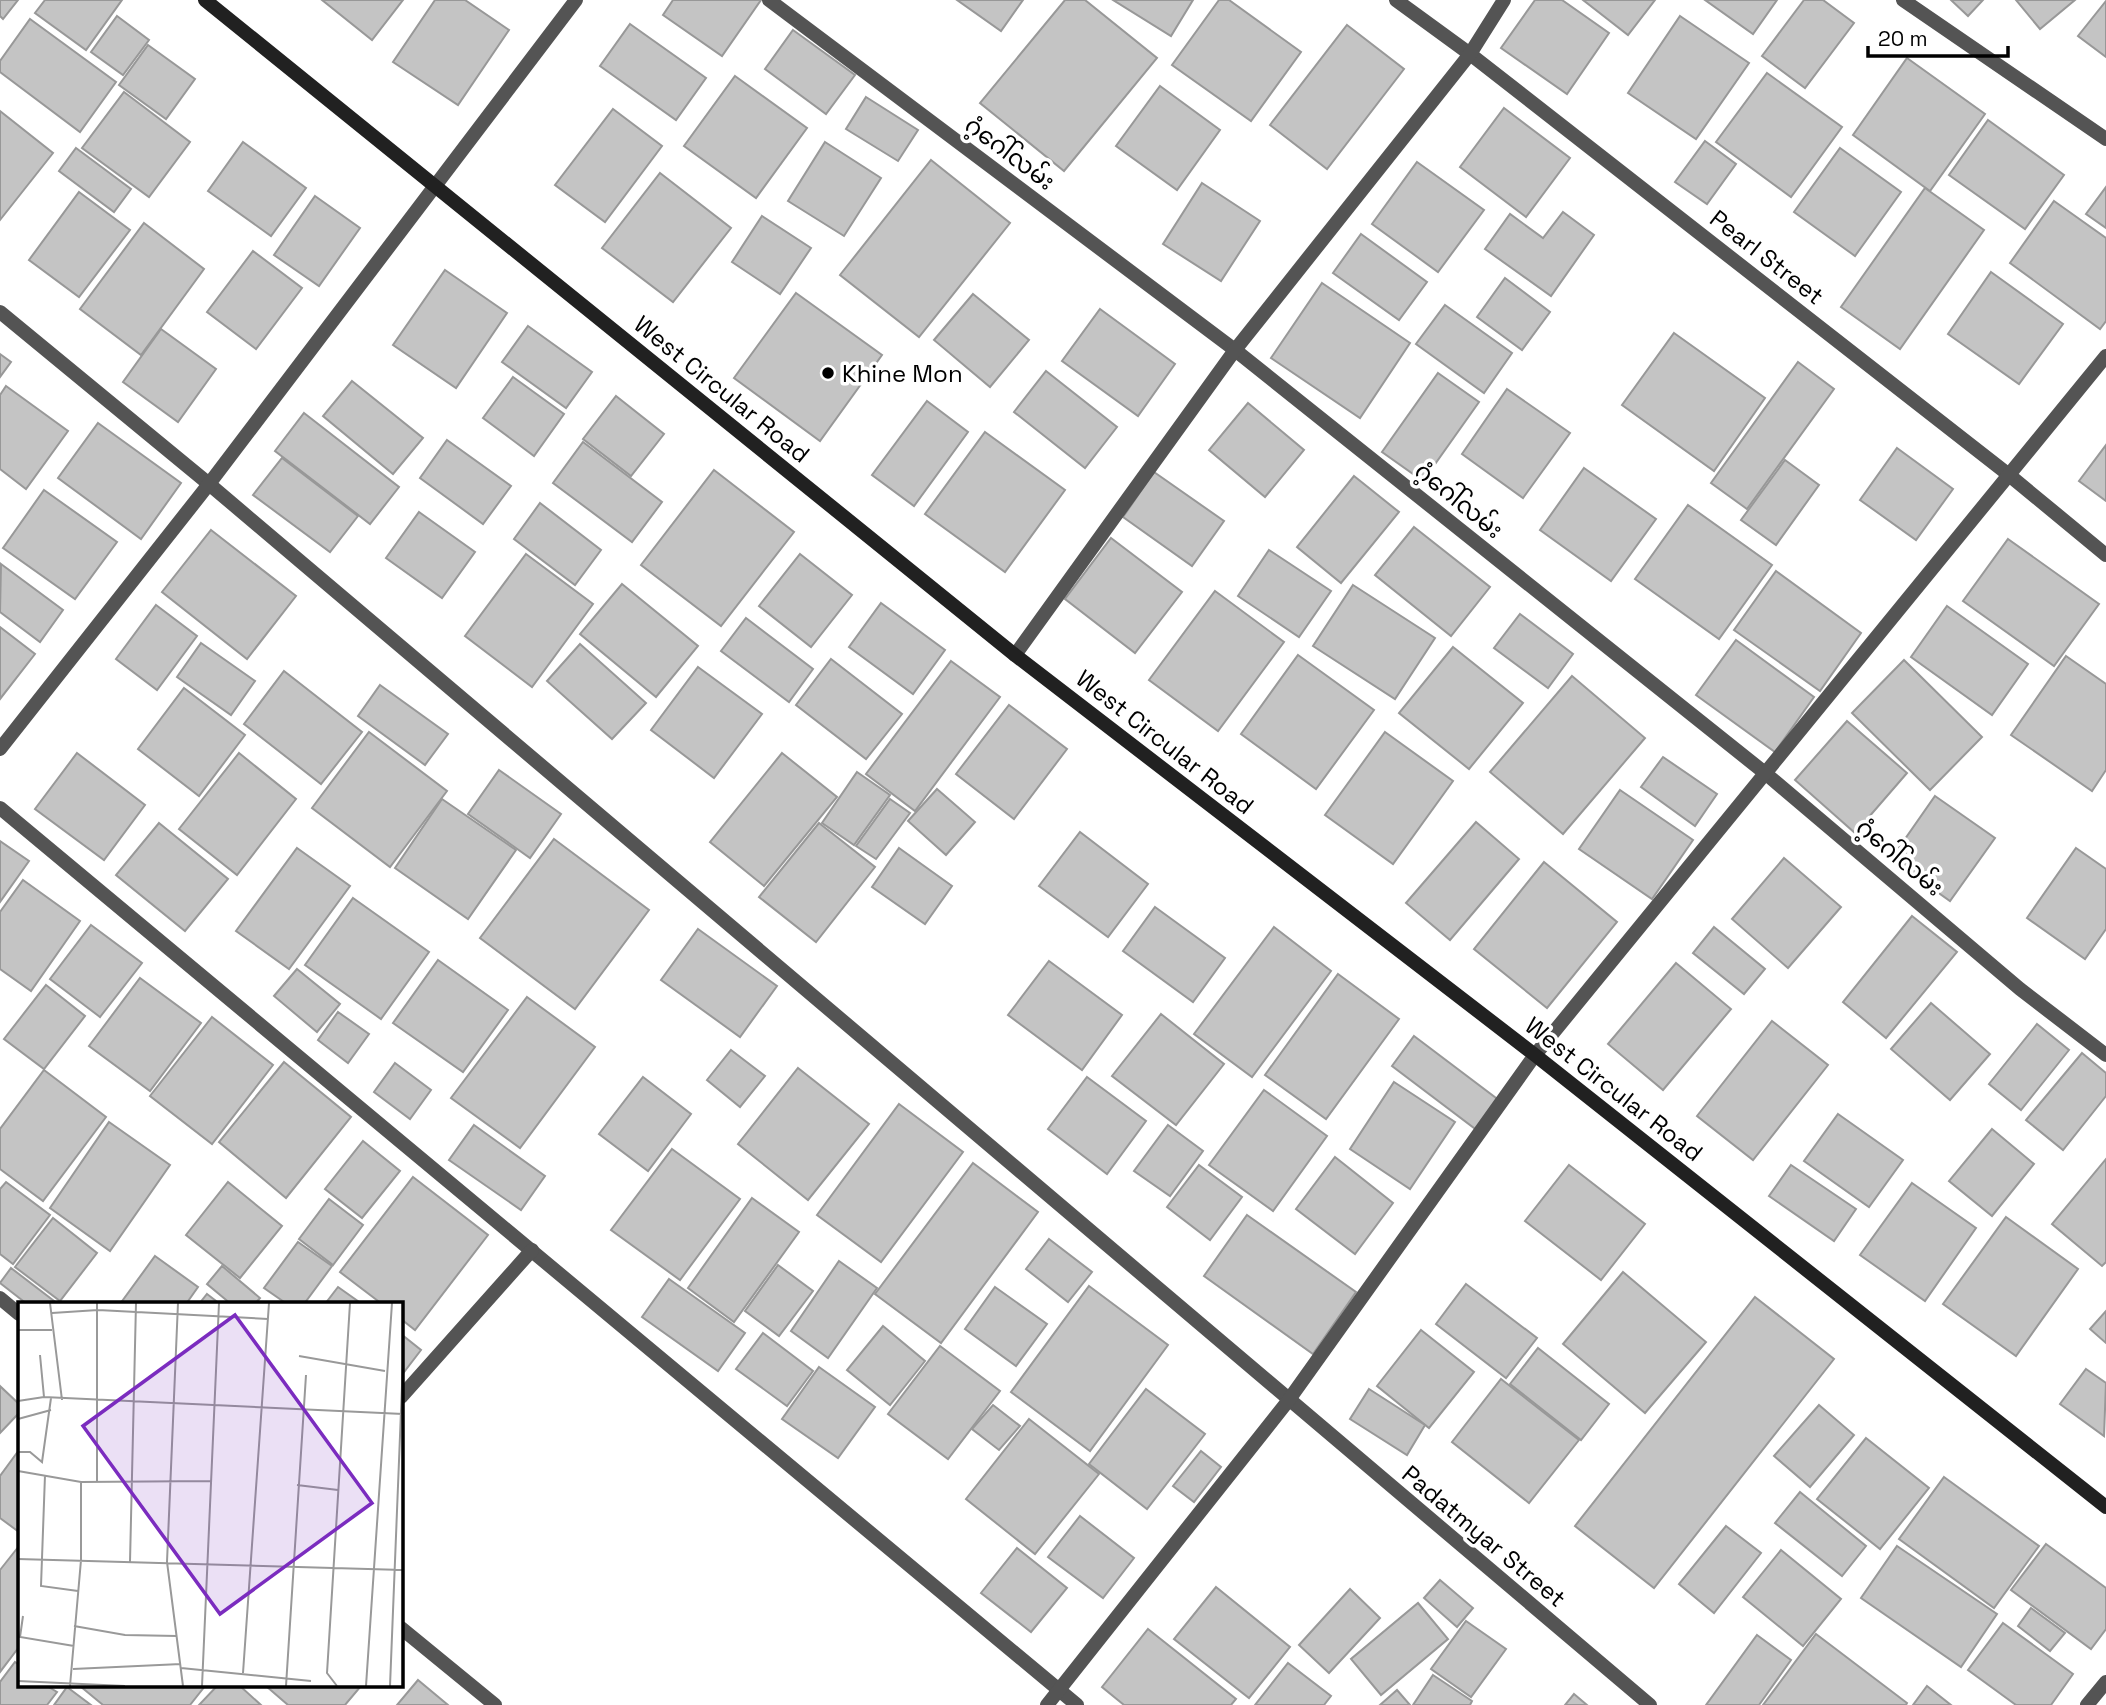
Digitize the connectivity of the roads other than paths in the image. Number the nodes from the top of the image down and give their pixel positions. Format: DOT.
graph roads {
  1 [pos="205,0"];
  2 [pos="576,0"];
  3 [pos="769,0"];
  4 [pos="1396,0"];
  5 [pos="1504,0"];
  6 [pos="1903,0"];
  7 [pos="1470,54"];
  8 [pos="2106,139"];
  9 [pos="436,187"];
  10 [pos="0,312"];
  11 [pos="1235,350"];
  12 [pos="2106,355"];
  13 [pos="2009,475"];
  14 [pos="209,484"];
  15 [pos="2106,555"];
  16 [pos="1015,655"];
  17 [pos="0,749"];
  18 [pos="1765,773"];
  19 [pos="0,808"];
  20 [pos="1535,1055"];
  21 [pos="2106,1055"];
  22 [pos="532,1250"];
  23 [pos="0,1298"];
  24 [pos="18,1313"];
  25 [pos="402,1396"];
  26 [pos="1289,1401"];
  27 [pos="2106,1507"];
  28 [pos="402,1629"];
  29 [pos="2106,1682"];
  30 [pos="1059,1689"];
  31 [pos="495,1705"];
  32 [pos="1047,1705"];
  33 [pos="1077,1705"];
  34 [pos="1650,1705"];
  35 [pos="2087,1705"];
  1 -- 9 [label="street, West Circular Road"];
  2 -- 9 [label="street"];
  3 -- 11 [label="street, ဂံ့ဂေါ်လမ်း"];
  4 -- 7 [label="street, Pearl Street"];
  5 -- 7 [label="street"];
  6 -- 8 [label="street"];
  7 -- 11 [label="street"];
  7 -- 13 [label="street, Pearl Street"];
  9 -- 14 [label="street"];
  9 -- 16 [label="street, West Circular Road"];
  10 -- 14 [label="street, Padatmyar Street"];
  11 -- 16 [label="street"];
  11 -- 18 [label="street, ဂံ့ဂေါ်လမ်း"];
  12 -- 13 [label="street"];
  13 -- 15 [label="street, Pearl Street"];
  13 -- 18 [label="street"];
  14 -- 17 [label="street"];
  14 -- 26 [label="street, Padatmyar Street"];
  16 -- 20 [label="street, West Circular Road"];
  18 -- 20 [label="street"];
  18 -- 21 [label="street, ဂံ့ဂေါ်လမ်း"];
  19 -- 22 [label="street"];
  20 -- 26 [label="street"];
  20 -- 27 [label="street, West Circular Road"];
  22 -- 25 [label="street"];
  22 -- 30 [label="street"];
  23 -- 24 [label="street"];
  26 -- 30 [label="street"];
  26 -- 34 [label="street, Padatmyar Street"];
  28 -- 31 [label="street"];
  29 -- 35 [label="street"];
  30 -- 32 [label="street"];
  30 -- 33 [label="street"];
}
